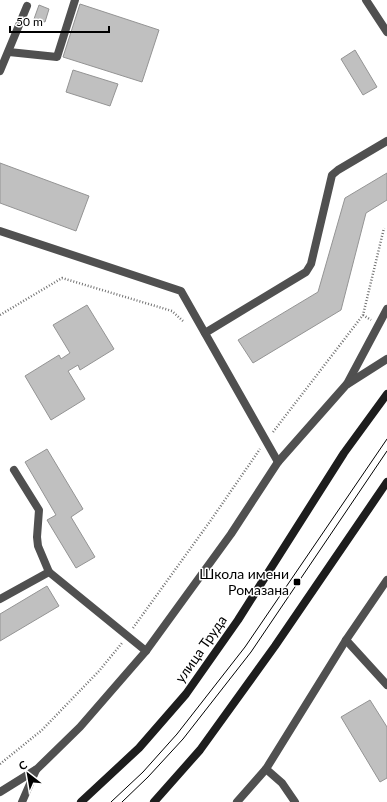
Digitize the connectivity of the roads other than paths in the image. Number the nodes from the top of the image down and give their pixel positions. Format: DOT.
graph roads {
  1 [pos="75,0"];
  2 [pos="366,0"];
  3 [pos="27,6"];
  4 [pos="387,32"];
  5 [pos="9,52"];
  6 [pos="0,71"];
  7 [pos="387,141"];
  8 [pos="0,231"];
  9 [pos="387,309"];
  10 [pos="205,333"];
  11 [pos="387,359"];
  12 [pos="346,385"];
  13 [pos="387,394"];
  14 [pos="278,462"];
  15 [pos="14,470"];
  16 [pos="387,482"];
  17 [pos="49,572"];
  18 [pos="387,580"];
  19 [pos="0,599"];
  20 [pos="346,640"];
  21 [pos="146,651"];
  22 [pos="387,685"];
  23 [pos="37,769"];
  24 [pos="266,770"];
  25 [pos="0,792"];
  26 [pos="22,802"];
  27 [pos="81,802"];
  28 [pos="154,802"];
  29 [pos="237,802"];
  30 [pos="295,802"];
  1 -- 5 [label="lane"];
  2 -- 4 [label="lane"];
  3 -- 5 [label="lane"];
  5 -- 6 [label="lane"];
  7 -- 10 [label="lane"];
  8 -- 10 [label="lane"];
  9 -- 12 [label="lane"];
  10 -- 14 [label="lane"];
  11 -- 12 [label="lane"];
  12 -- 14 [label="lane"];
  13 -- 27 [label="main road, улица Труда"];
  14 -- 21 [label="lane"];
  15 -- 17 [label="lane"];
  16 -- 28 [label="main road"];
  17 -- 19 [label="lane"];
  17 -- 21 [label="lane"];
  18 -- 20 [label="lane"];
  20 -- 22 [label="lane"];
  20 -- 24 [label="lane"];
  21 -- 23 [label="lane"];
  23 -- 25 [label="lane"];
  23 -- 26 [label="lane"];
  24 -- 29 [label="lane"];
  24 -- 30 [label="lane"];
}
